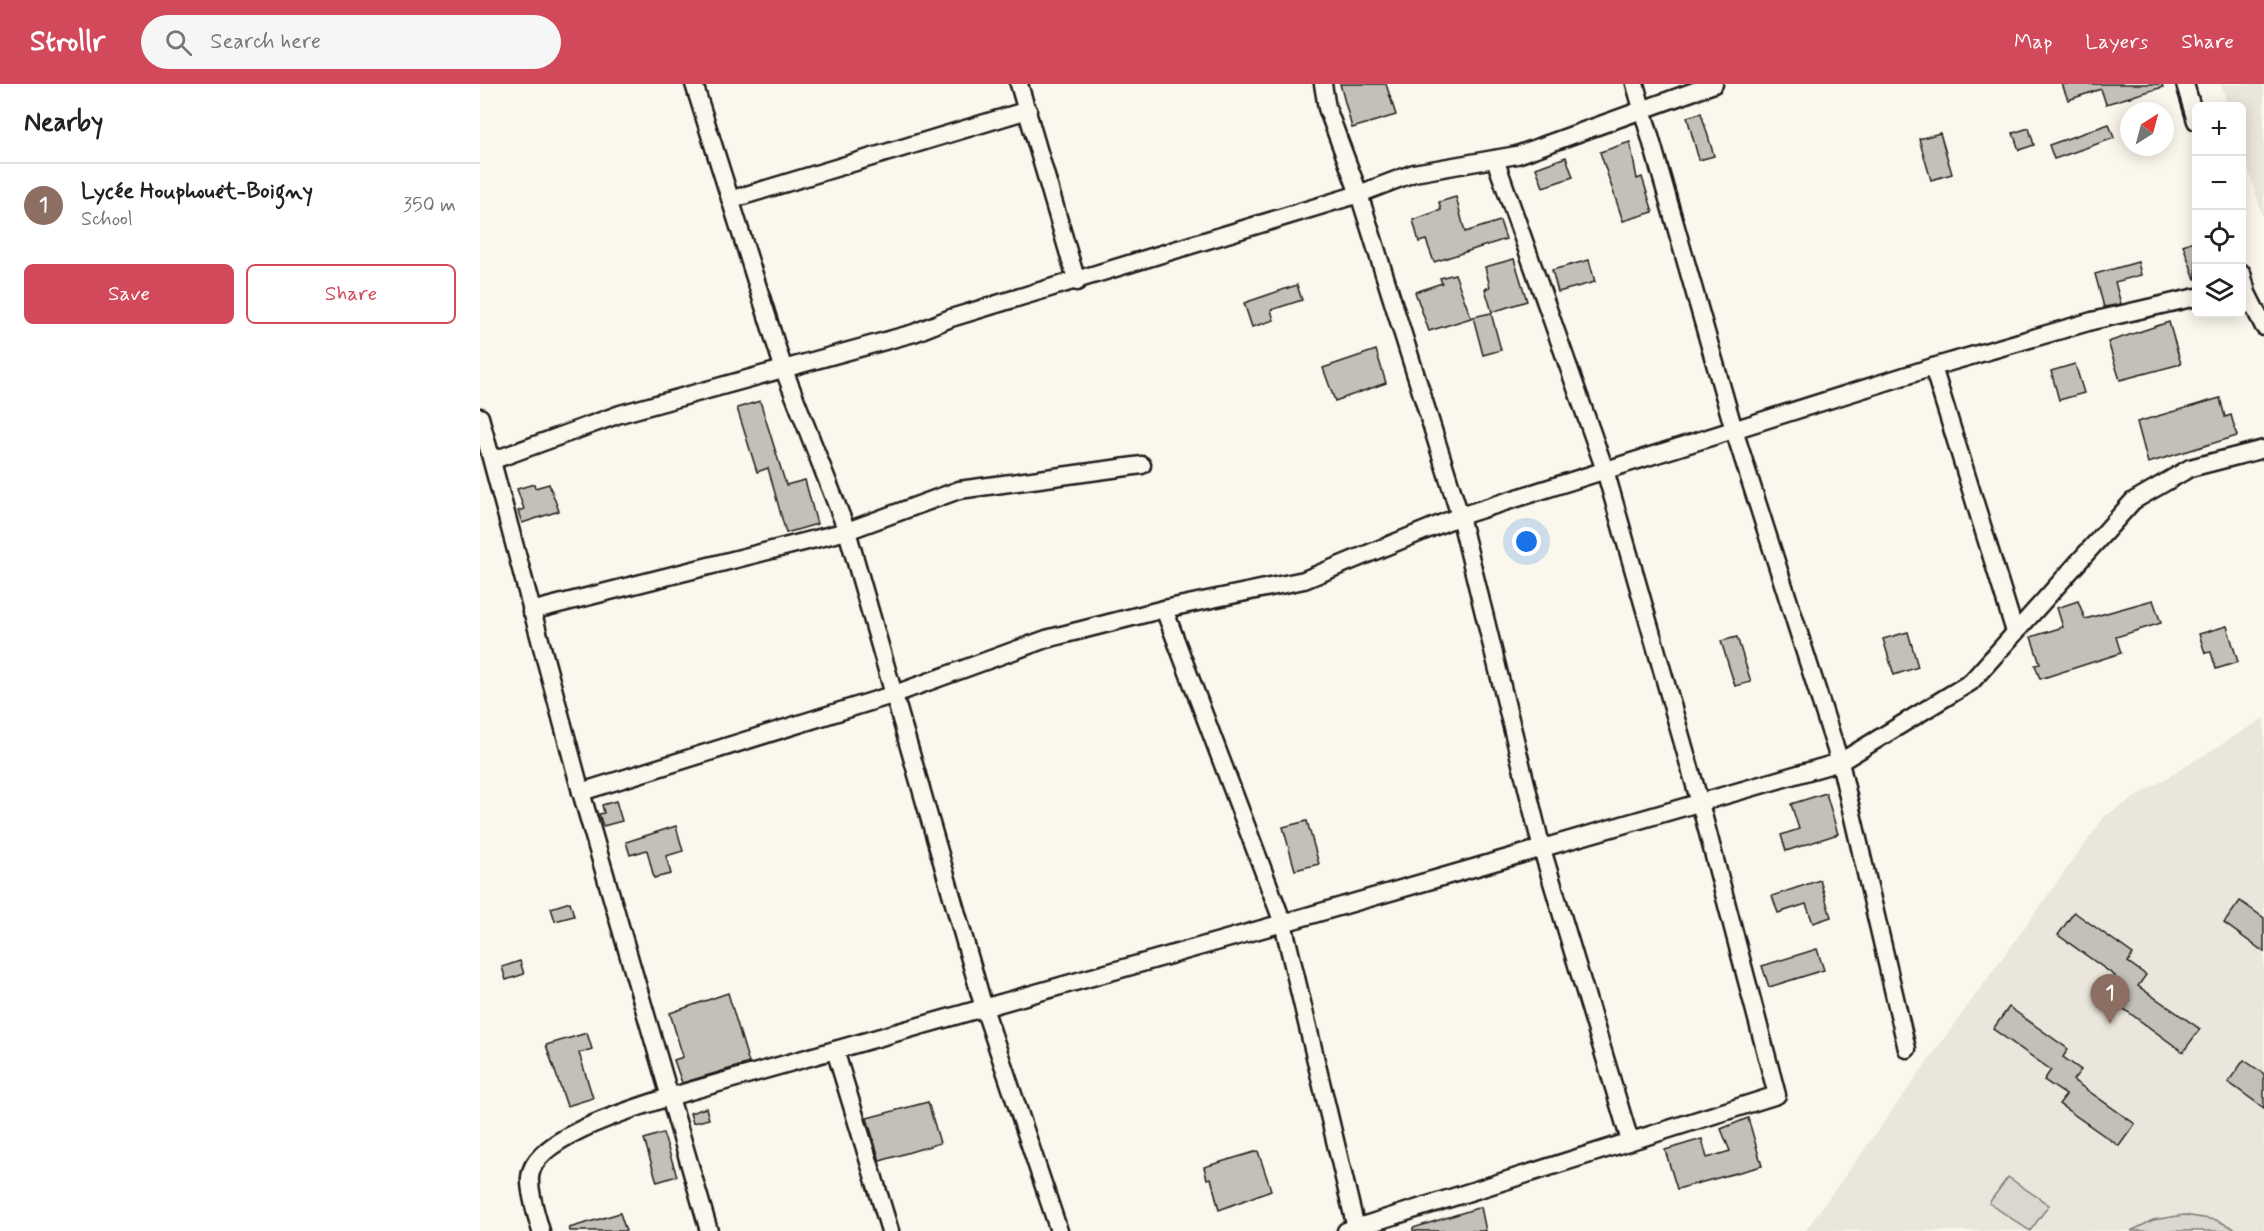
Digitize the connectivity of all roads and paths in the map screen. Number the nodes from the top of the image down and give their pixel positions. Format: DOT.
graph roads {
  1 [pos="694,84"];
  2 [pos="1019,84"];
  3 [pos="1323,84"];
  4 [pos="1635,84"];
  5 [pos="1714,84"];
  6 [pos="2186,84"];
  7 [pos="2192,106"];
  8 [pos="1028,110"];
  9 [pos="1643,110"];
  10 [pos="1495,159"];
  11 [pos="1359,194"];
  12 [pos="733,200"];
  13 [pos="1077,282"];
  14 [pos="2246,296"];
  15 [pos="2192,298"];
  16 [pos="2264,327"];
  17 [pos="1933,367"];
  18 [pos="784,370"];
  19 [pos="480,417"];
  20 [pos="1734,429"];
  21 [pos="2264,449"];
  22 [pos="494,460"];
  23 [pos="1142,465"];
  24 [pos="1605,470"];
  25 [pos="1460,516"];
  26 [pos="846,531"];
  27 [pos="1164,609"];
  28 [pos="531,611"];
  29 [pos="2015,633"];
  30 [pos="892,695"];
  31 [pos="1840,762"];
  32 [pos="581,792"];
  33 [pos="1700,803"];
  34 [pos="1542,849"];
  35 [pos="1283,923"];
  36 [pos="984,1008"];
  37 [pos="1907,1049"];
  38 [pos="835,1050"];
  39 [pos="669,1097"];
  40 [pos="1630,1141"];
  41 [pos="1351,1229"];
  42 [pos="541,1231"];
  43 [pos="709,1231"];
  44 [pos="890,1231"];
  45 [pos="1059,1231"];
  1 -- 12 [label="street"];
  2 -- 8 [label="street"];
  3 -- 11 [label="street"];
  4 -- 9 [label="street"];
  5 -- 9 [label="street"];
  6 -- 7 [label="street"];
  8 -- 12 [label="street"];
  8 -- 13 [label="street"];
  9 -- 10 [label="street"];
  9 -- 20 [label="street"];
  10 -- 11 [label="street"];
  10 -- 24 [label="street"];
  11 -- 13 [label="street"];
  11 -- 25 [label="street"];
  12 -- 18 [label="street"];
  13 -- 18 [label="street"];
  14 -- 16 [label="street"];
  15 -- 17 [label="street"];
  17 -- 20 [label="street"];
  17 -- 29 [label="street"];
  18 -- 22 [label="street"];
  18 -- 26 [label="street"];
  19 -- 22 [label="street"];
  20 -- 24 [label="street"];
  20 -- 31 [label="street"];
  21 -- 29 [label="street"];
  22 -- 28 [label="street"];
  23 -- 26 [label="street"];
  24 -- 25 [label="street"];
  24 -- 33 [label="street"];
  25 -- 27 [label="street"];
  25 -- 34 [label="street"];
  26 -- 28 [label="street"];
  26 -- 30 [label="street"];
  27 -- 30 [label="street"];
  27 -- 35 [label="street"];
  28 -- 32 [label="street"];
  29 -- 31 [label="street"];
  30 -- 32 [label="street"];
  30 -- 36 [label="street"];
  31 -- 33 [label="street"];
  31 -- 37 [label="street"];
  32 -- 39 [label="street"];
  33 -- 34 [label="street"];
  33 -- 40 [label="street"];
  34 -- 35 [label="street"];
  34 -- 40 [label="street"];
  35 -- 36 [label="street"];
  35 -- 41 [label="street"];
  36 -- 38 [label="street"];
  36 -- 45 [label="street"];
  38 -- 39 [label="street"];
  38 -- 44 [label="street"];
  39 -- 42 [label="street"];
  39 -- 43 [label="street"];
  40 -- 41 [label="street"];
}
